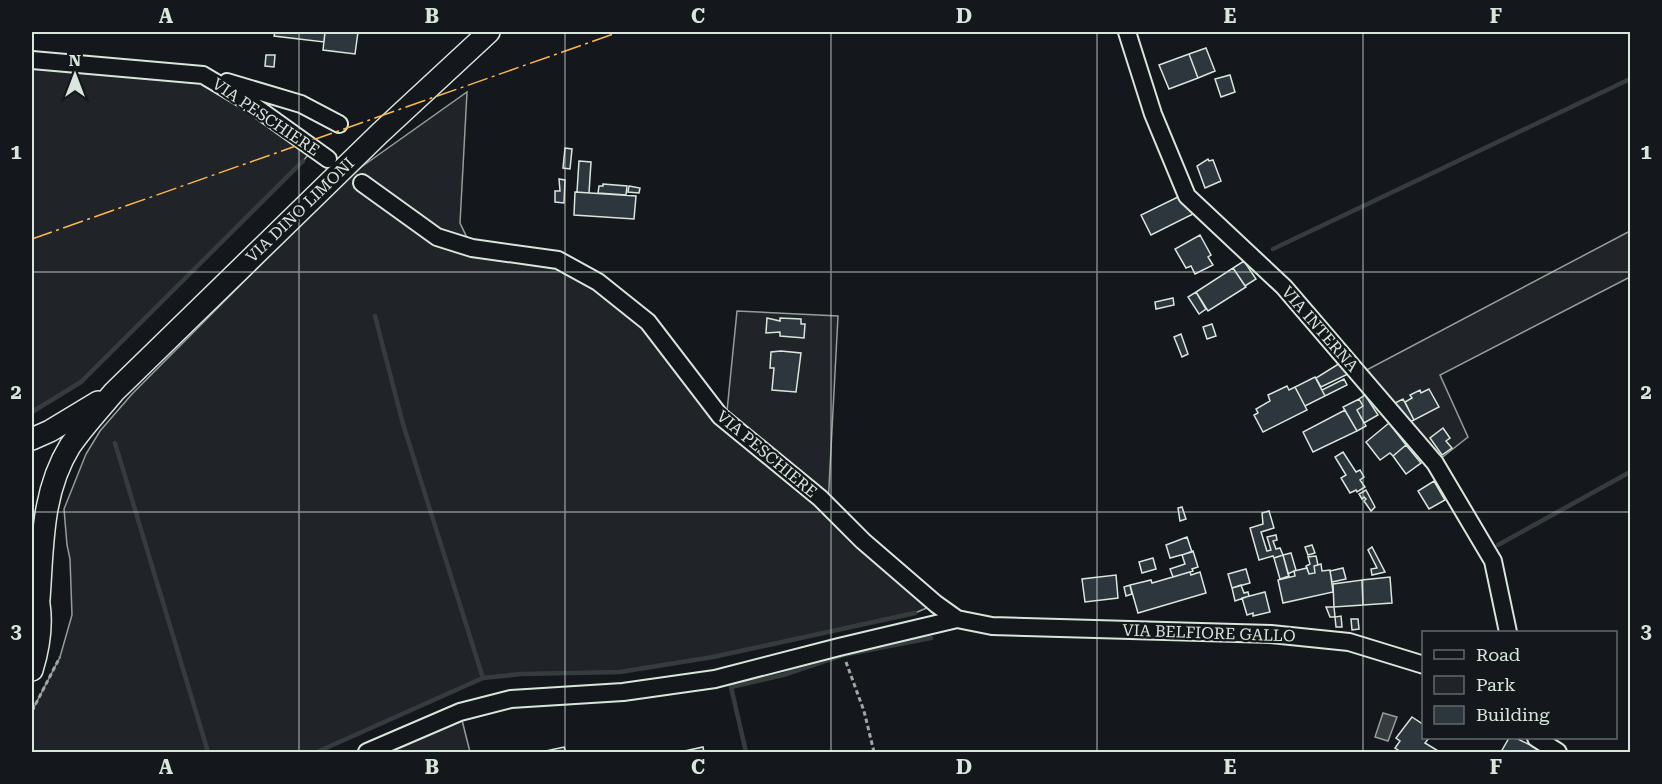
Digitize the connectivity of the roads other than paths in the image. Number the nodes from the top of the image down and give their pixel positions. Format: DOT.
graph roads {
  1 [pos="489,32"];
  2 [pos="1127,32"];
  3 [pos="32,60"];
  4 [pos="203,75"];
  5 [pos="339,124"];
  6 [pos="328,159"];
  7 [pos="362,183"];
  8 [pos="114,392"];
  9 [pos="32,439"];
  10 [pos="32,575"];
  11 [pos="39,599"];
  12 [pos="957,619"];
  13 [pos="992,626"];
  14 [pos="1509,631"];
  15 [pos="1422,663"];
  16 [pos="32,670"];
  17 [pos="1537,739"];
  18 [pos="367,753"];
  19 [pos="1558,753"];
  1 -- 8 [label="main road, VIA DINO LIMONI"];
  2 -- 14 [label="street, VIA INTERNA"];
  3 -- 4 [label="street, VIA PESCHIERE"];
  4 -- 5 [label="street, VIA PESCHIERE"];
  4 -- 6 [label="street, VIA PESCHIERE"];
  7 -- 12 [label="street, VIA PESCHIERE"];
  8 -- 9 [label="main road"];
  8 -- 11 [label="main road"];
  10 -- 11 [label="main road"];
  11 -- 16 [label="main road"];
  12 -- 13 [label="street, VIA PESCHIERE"];
  12 -- 18 [label="street, VIA PESCHIERE"];
  13 -- 15 [label="street, VIA BELFIORE GALLO"];
  17 -- 19 [label="street"];
}
